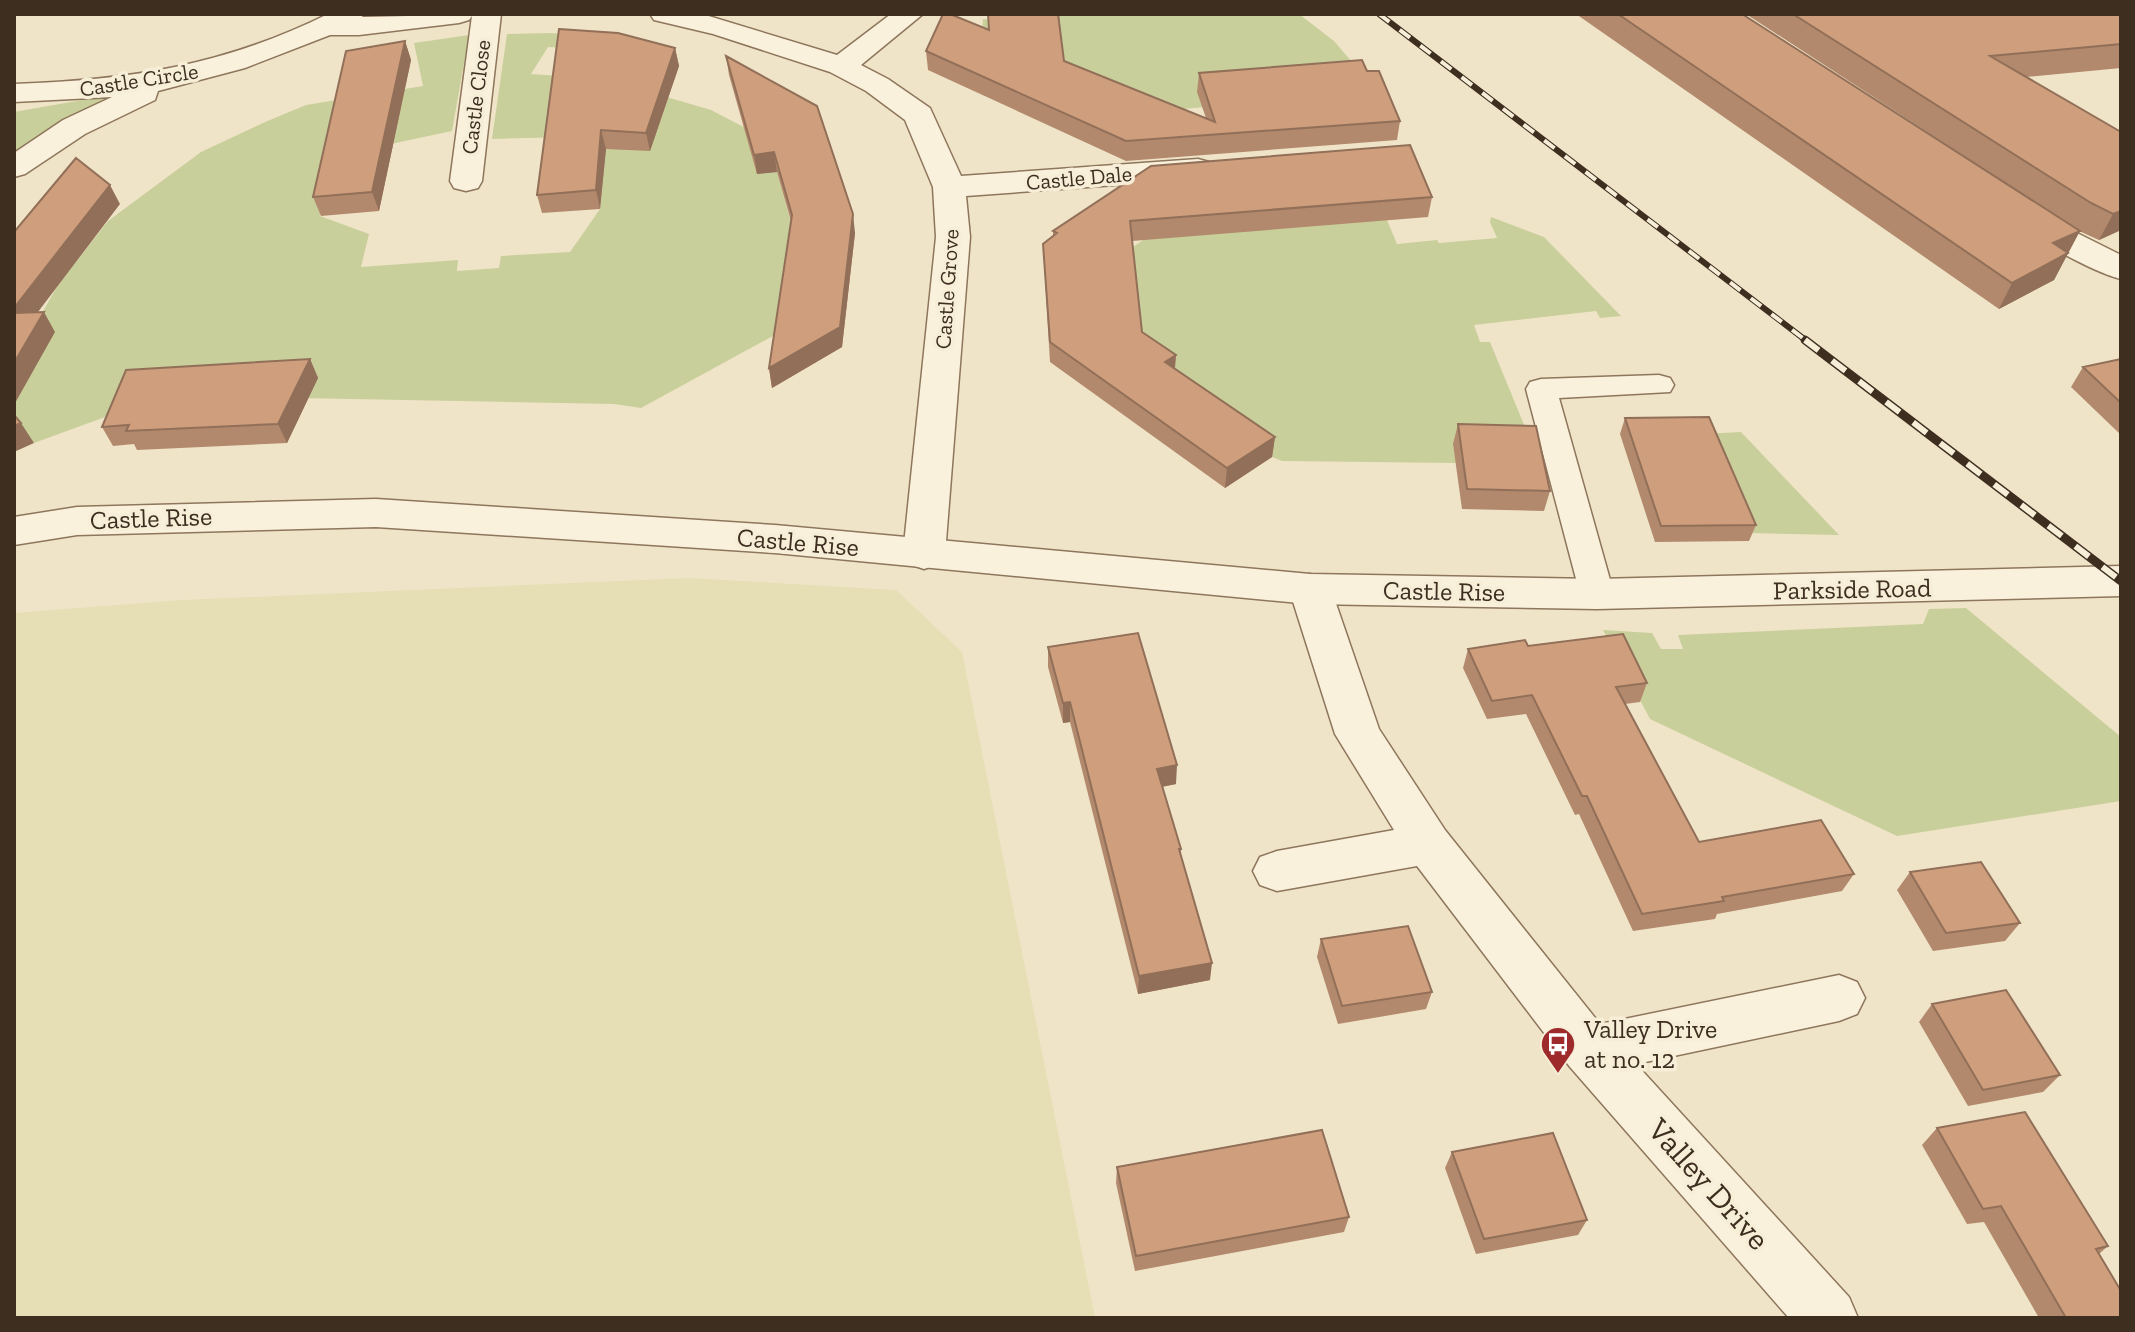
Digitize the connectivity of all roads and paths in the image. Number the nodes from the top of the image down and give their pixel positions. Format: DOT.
graph roads {
  1 [pos="459,14"];
  2 [pos="487,14"];
  3 [pos="664,14"];
  4 [pos="909,14"];
  5 [pos="338,20"];
  6 [pos="841,66"];
  7 [pos="195,74"];
  8 [pos="14,93"];
  9 [pos="1226,166"];
  10 [pos="14,167"];
  11 [pos="466,181"];
  12 [pos="949,187"];
  13 [pos="1997,196"];
  14 [pos="2121,269"];
  15 [pos="1659,385"];
  16 [pos="14,531"];
  17 [pos="924,554"];
  18 [pos="2121,581"];
  19 [pos="1310,589"];
  20 [pos="1590,594"];
  21 [pos="1428,844"];
  22 [pos="1277,871"];
  23 [pos="1839,998"];
  24 [pos="1589,1050"];
  25 [pos="1828,1318"];
  1 -- 5 [label="street, Castle Circle"];
  2 -- 11 [label="street, Castle Close"];
  3 -- 6 [label="street, Castle Grove"];
  4 -- 6 [label="street"];
  5 -- 7 [label="street, Castle Circle"];
  6 -- 12 [label="street, Castle Grove"];
  7 -- 8 [label="street, Castle Circle"];
  7 -- 10 [label="street"];
  9 -- 12 [label="street, Castle Dale"];
  12 -- 17 [label="street, Castle Grove"];
  13 -- 14 [label="street"];
  15 -- 20 [label="lane"];
  16 -- 17 [label="street, Castle Rise"];
  17 -- 19 [label="street, Castle Rise"];
  18 -- 20 [label="street, Parkside Road"];
  19 -- 20 [label="street, Castle Rise"];
  19 -- 21 [label="street, Valley Drive"];
  21 -- 22 [label="street"];
  21 -- 24 [label="street, Valley Drive"];
  23 -- 24 [label="street"];
  24 -- 25 [label="street, Valley Drive"];
}
